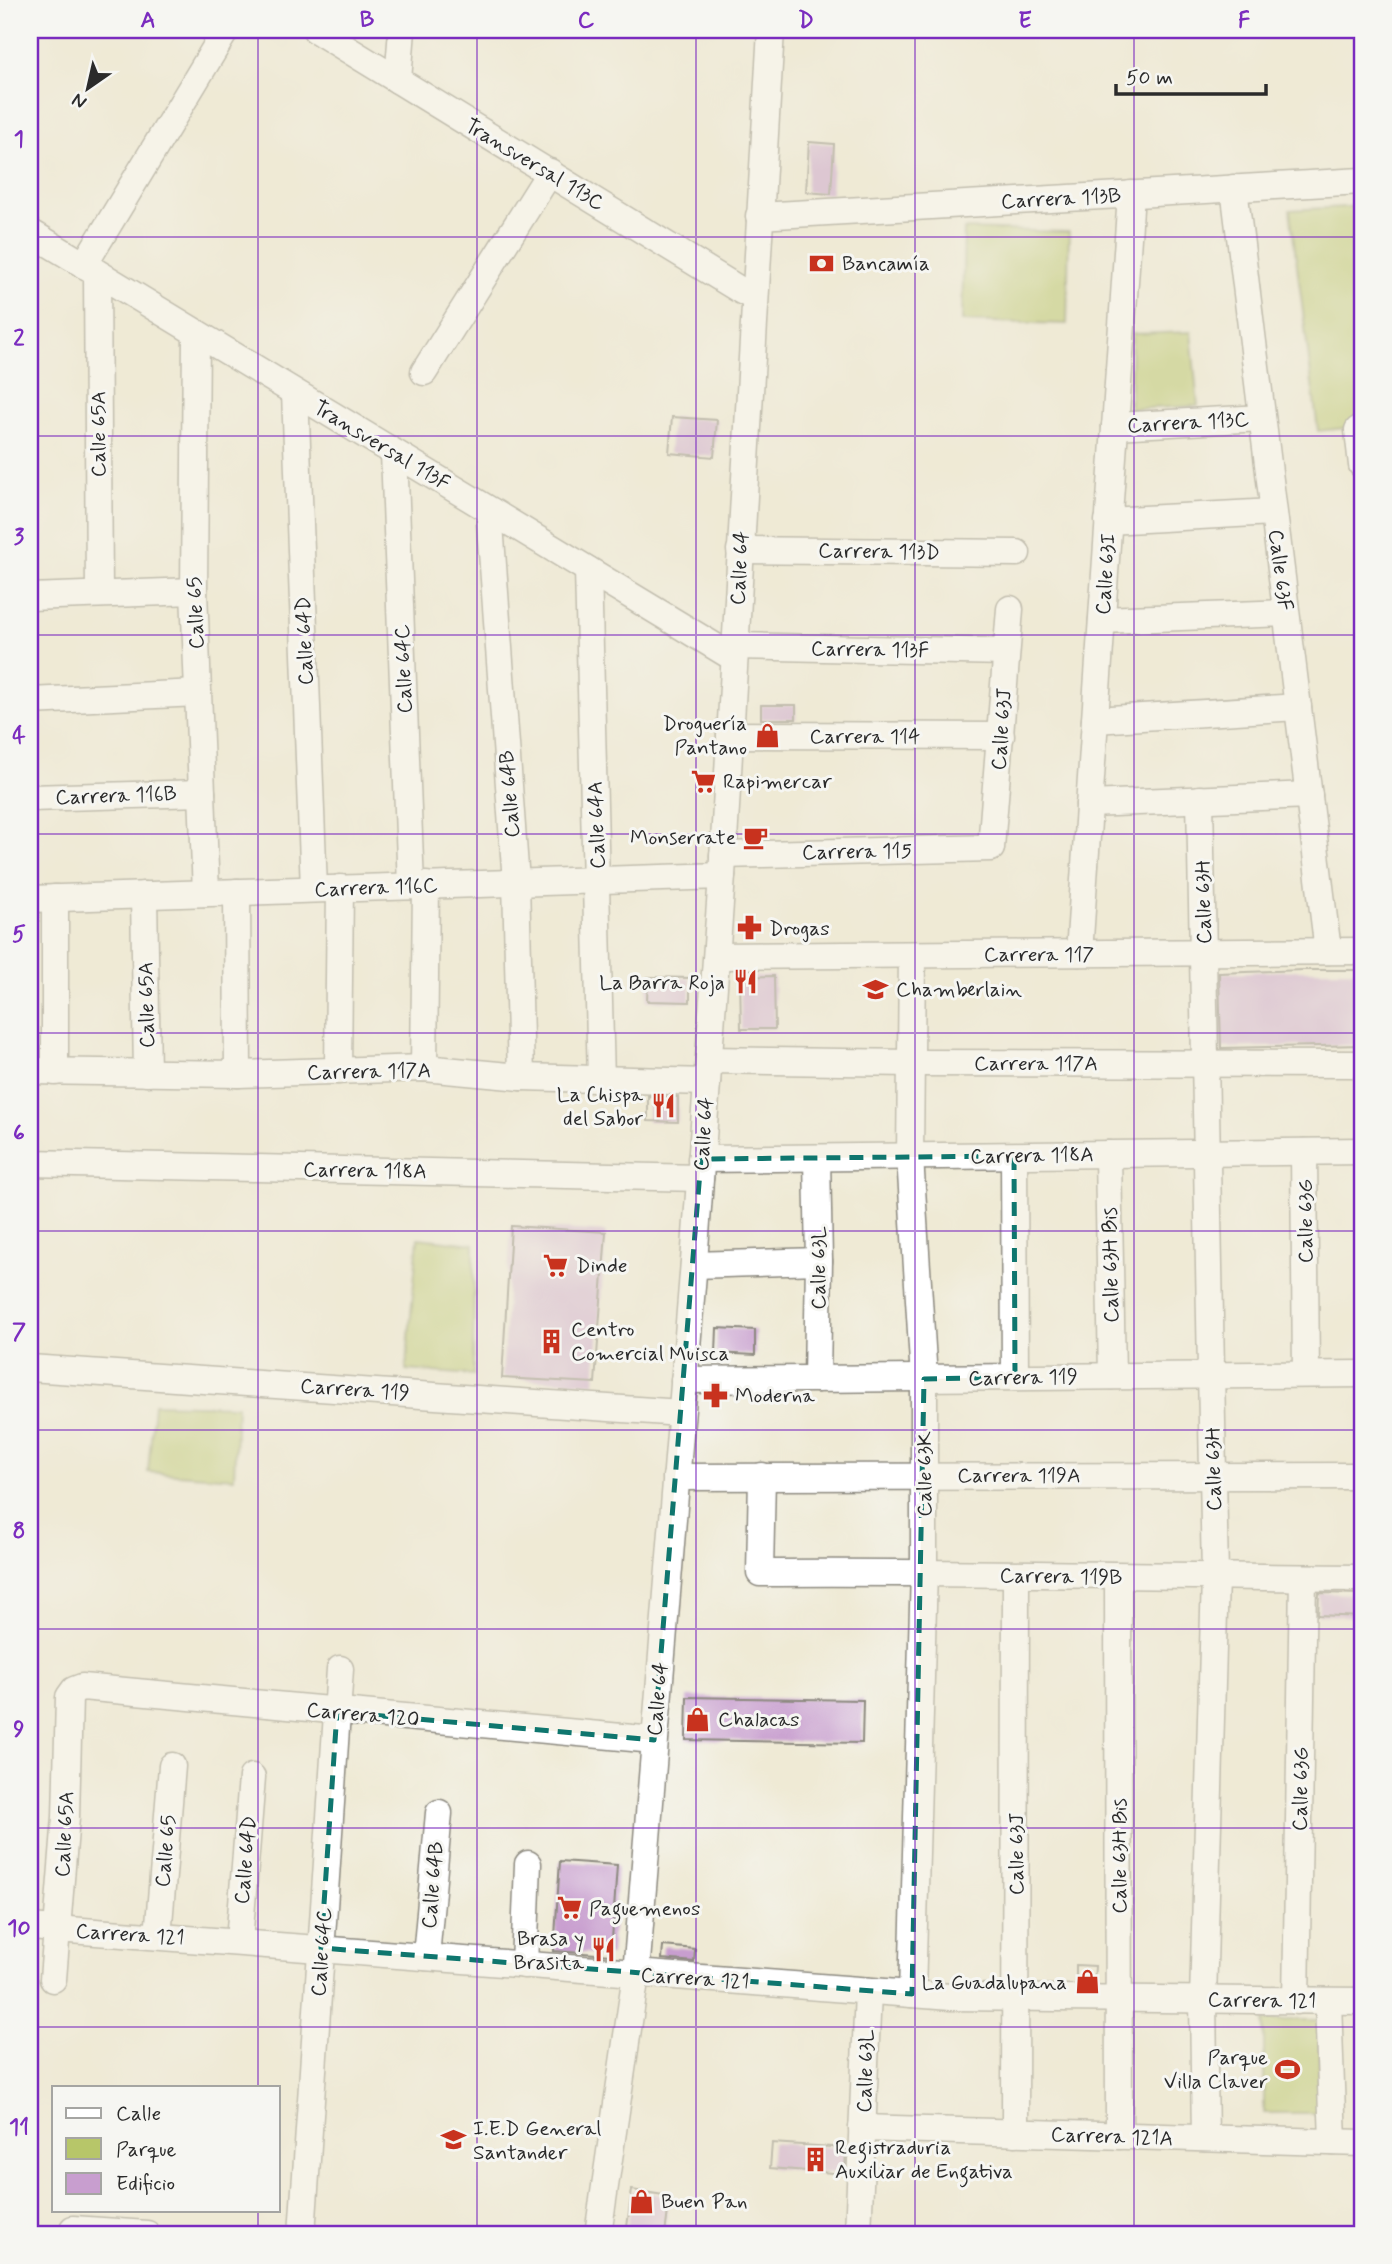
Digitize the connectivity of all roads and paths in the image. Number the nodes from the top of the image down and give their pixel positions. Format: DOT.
graph roads {
  1 [pos="226,30"];
  2 [pos="316,30"];
  3 [pos="402,30"];
  4 [pos="771,30"];
  5 [pos="398,80"];
  6 [pos="550,172"];
  7 [pos="1362,181"];
  8 [pos="1234,188"];
  9 [pos="1131,194"];
  10 [pos="759,216"];
  11 [pos="30,233"];
  12 [pos="90,269"];
  13 [pos="754,297"];
  14 [pos="196,333"];
  15 [pos="424,372"];
  16 [pos="295,393"];
  17 [pos="1262,418"];
  18 [pos="1115,426"];
  19 [pos="1357,430"];
  20 [pos="394,453"];
  21 [pos="1362,465"];
  22 [pos="491,511"];
  23 [pos="1273,512"];
  24 [pos="1108,521"];
  25 [pos="740,550"];
  26 [pos="1017,553"];
  27 [pos="587,570"];
  28 [pos="194,591"];
  29 [pos="99,594"];
  30 [pos="30,597"];
  31 [pos="1010,609"];
  32 [pos="1286,613"];
  33 [pos="1102,620"];
  34 [pos="734,652"];
  35 [pos="1006,652"];
  36 [pos="198,693"];
  37 [pos="30,701"];
  38 [pos="1298,707"];
  39 [pos="1095,720"];
  40 [pos="730,735"];
  41 [pos="1001,736"];
  42 [pos="202,793"];
  43 [pos="1309,795"];
  44 [pos="30,798"];
  45 [pos="1200,799"];
  46 [pos="1089,804"];
  47 [pos="991,848"];
  48 [pos="723,866"];
  49 [pos="597,879"];
  50 [pos="516,882"];
  51 [pos="419,886"];
  52 [pos="340,888"];
  53 [pos="313,889"];
  54 [pos="237,892"];
  55 [pos="206,893"];
  56 [pos="144,895"];
  57 [pos="42,899"];
  58 [pos="1328,951"];
  59 [pos="1362,951"];
  60 [pos="1204,952"];
  61 [pos="1079,953"];
  62 [pos="912,955"];
  63 [pos="716,956"];
  64 [pos="911,1063"];
  65 [pos="1206,1064"];
  66 [pos="1362,1064"];
  67 [pos="424,1068"];
  68 [pos="338,1071"];
  69 [pos="708,1071"];
  70 [pos="42,1072"];
  71 [pos="147,1073"];
  72 [pos="238,1074"];
  73 [pos="521,1077"];
  74 [pos="601,1080"];
  75 [pos="1362,1151"];
  76 [pos="1304,1152"];
  77 [pos="1207,1153"];
  78 [pos="1108,1154"];
  79 [pos="1014,1156"];
  80 [pos="910,1157"];
  81 [pos="817,1158"];
  82 [pos="30,1163"];
  83 [pos="701,1168"];
  84 [pos="819,1261"];
  85 [pos="694,1265"];
  86 [pos="30,1368"];
  87 [pos="1306,1374"];
  88 [pos="1362,1374"];
  89 [pos="1212,1375"];
  90 [pos="1112,1376"];
  91 [pos="1015,1377"];
  92 [pos="817,1379"];
  93 [pos="924,1379"];
  94 [pos="684,1380"];
  95 [pos="681,1413"];
  96 [pos="924,1475"];
  97 [pos="676,1476"];
  98 [pos="762,1476"];
  99 [pos="1213,1476"];
  100 [pos="1362,1476"];
  101 [pos="924,1571"];
  102 [pos="1016,1576"];
  103 [pos="1118,1577"];
  104 [pos="1215,1577"];
  105 [pos="1303,1578"];
  106 [pos="1362,1578"];
  107 [pos="340,1670"];
  108 [pos="74,1690"];
  109 [pos="337,1712"];
  110 [pos="654,1740"];
  111 [pos="172,1766"];
  112 [pos="252,1777"];
  113 [pos="439,1813"];
  114 [pos="528,1864"];
  115 [pos="30,1927"];
  116 [pos="58,1929"];
  117 [pos="158,1936"];
  118 [pos="239,1942"];
  119 [pos="321,1948"];
  120 [pos="426,1957"];
  121 [pos="524,1965"];
  122 [pos="636,1974"];
  123 [pos="53,1979"];
  124 [pos="868,1991"];
  125 [pos="912,1994"];
  126 [pos="1015,1997"];
  127 [pos="1119,1999"];
  128 [pos="1203,2000"];
  129 [pos="1296,2001"];
  130 [pos="1328,2001"];
  131 [pos="1362,2001"];
  132 [pos="862,2128"];
  133 [pos="1015,2133"];
  134 [pos="1119,2136"];
  135 [pos="1205,2138"];
  136 [pos="1333,2142"];
  137 [pos="1362,2143"];
  138 [pos="73,2229"];
  139 [pos="147,2234"];
  140 [pos="302,2234"];
  141 [pos="597,2234"];
  142 [pos="858,2234"];
  1 -- 12 [label="street"];
  2 -- 5 [label="street, Transversal 113C"];
  3 -- 5 [label="street"];
  4 -- 10 [label="street, Calle 64"];
  5 -- 6 [label="street, Transversal 113C"];
  6 -- 13 [label="street, Transversal 113C"];
  6 -- 15 [label="street"];
  7 -- 8 [label="street, Carrera 113B"];
  8 -- 9 [label="street, Carrera 113B"];
  8 -- 17 [label="street, Calle 63F"];
  9 -- 10 [label="street, Carrera 113B"];
  9 -- 18 [label="street, Calle 63I"];
  10 -- 13 [label="street, Calle 64"];
  11 -- 12 [label="street, Transversal 113F"];
  12 -- 14 [label="street, Transversal 113F"];
  12 -- 29 [label="street, Calle 65A"];
  13 -- 25 [label="street, Calle 64"];
  14 -- 16 [label="street, Transversal 113F"];
  14 -- 28 [label="street, Calle 65"];
  16 -- 20 [label="street, Transversal 113F"];
  16 -- 53 [label="street, Calle 64D"];
  17 -- 18 [label="street, Carrera 113C"];
  17 -- 23 [label="street, Calle 63F"];
  18 -- 24 [label="street, Calle 63I"];
  19 -- 21 [label="street"];
  20 -- 22 [label="street, Transversal 113F"];
  20 -- 51 [label="street, Calle 64C"];
  22 -- 27 [label="street, Transversal 113F"];
  22 -- 50 [label="street, Calle 64B"];
  23 -- 24 [label="street"];
  23 -- 32 [label="street, Calle 63F"];
  24 -- 33 [label="street, Calle 63I"];
  25 -- 26 [label="street, Carrera 113D"];
  25 -- 34 [label="street, Calle 64"];
  27 -- 34 [label="street, Transversal 113F"];
  27 -- 49 [label="street, Calle 64A"];
  28 -- 29 [label="street"];
  28 -- 36 [label="street, Calle 65"];
  29 -- 30 [label="street"];
  31 -- 35 [label="street, Calle 63J"];
  32 -- 33 [label="street"];
  32 -- 38 [label="street, Calle 63F"];
  33 -- 39 [label="street, Calle 63I"];
  34 -- 35 [label="street, Carrera 113F"];
  34 -- 40 [label="street, Calle 64"];
  35 -- 41 [label="street, Calle 63J"];
  36 -- 37 [label="street"];
  36 -- 42 [label="street, Calle 65"];
  38 -- 39 [label="street"];
  38 -- 43 [label="street, Calle 63F"];
  39 -- 46 [label="street, Calle 63I"];
  40 -- 41 [label="street, Carrera 114"];
  40 -- 48 [label="street, Calle 64"];
  41 -- 47 [label="street, Calle 63J"];
  42 -- 44 [label="street, Carrera 116B"];
  42 -- 55 [label="street, Calle 65"];
  43 -- 45 [label="street"];
  43 -- 58 [label="street, Calle 63F"];
  45 -- 46 [label="street"];
  45 -- 60 [label="street, Calle 63H"];
  46 -- 61 [label="street, Calle 63I"];
  47 -- 48 [label="street, Carrera 115"];
  48 -- 49 [label="street, Carrera 116C"];
  48 -- 63 [label="street, Calle 64"];
  49 -- 50 [label="street, Carrera 116C"];
  49 -- 74 [label="street, Calle 64A"];
  50 -- 51 [label="street, Carrera 116C"];
  50 -- 73 [label="street, Calle 64B"];
  51 -- 52 [label="street, Carrera 116C"];
  51 -- 67 [label="street, Calle 64C"];
  52 -- 53 [label="street, Carrera 116C"];
  52 -- 68 [label="street"];
  53 -- 54 [label="street, Carrera 116C"];
  54 -- 55 [label="street, Carrera 116C"];
  54 -- 72 [label="street"];
  55 -- 56 [label="street, Carrera 116C"];
  56 -- 57 [label="street, Carrera 116C"];
  56 -- 71 [label="street, Calle 65A"];
  57 -- 70 [label="street"];
  58 -- 59 [label="street, Carrera 117"];
  58 -- 60 [label="street, Carrera 117"];
  60 -- 61 [label="street, Carrera 117"];
  60 -- 65 [label="street, Calle 63H"];
  61 -- 62 [label="street, Carrera 117"];
  62 -- 63 [label="street, Carrera 117"];
  62 -- 64 [label="street, Calle 63K"];
  63 -- 69 [label="street, Calle 64"];
  64 -- 65 [label="street, Carrera 117A"];
  64 -- 69 [label="street, Carrera 117A"];
  64 -- 80 [label="street, Calle 63K"];
  65 -- 66 [label="street, Carrera 117A"];
  65 -- 77 [label="street, Calle 63H"];
  67 -- 68 [label="street, Carrera 117A"];
  67 -- 73 [label="street, Carrera 117A"];
  68 -- 72 [label="street, Carrera 117A"];
  69 -- 74 [label="street, Carrera 117A"];
  69 -- 83 [label="street, Calle 64"];
  70 -- 71 [label="street, Carrera 117A"];
  71 -- 72 [label="street, Carrera 117A"];
  73 -- 74 [label="street, Carrera 117A"];
  75 -- 76 [label="street, Carrera 118A"];
  76 -- 77 [label="street, Carrera 118A"];
  76 -- 87 [label="street, Calle 63G"];
  77 -- 78 [label="street, Carrera 118A"];
  77 -- 89 [label="street, Calle 63H"];
  78 -- 79 [label="street, Carrera 118A"];
  78 -- 90 [label="street, Calle 63H Bis"];
  79 -- 80 [label="street, Carrera 118A"];
  79 -- 91 [label="street"];
  80 -- 81 [label="street, Carrera 118A"];
  80 -- 93 [label="street, Calle 63K"];
  81 -- 83 [label="street, Carrera 118A"];
  81 -- 84 [label="street, Calle 63L"];
  82 -- 83 [label="street, Carrera 118A"];
  83 -- 85 [label="street, Calle 64"];
  84 -- 85 [label="street"];
  84 -- 92 [label="street, Calle 63L"];
  85 -- 94 [label="street, Calle 64"];
  86 -- 95 [label="street, Carrera 119"];
  87 -- 88 [label="street, Carrera 119"];
  87 -- 89 [label="street, Carrera 119"];
  89 -- 90 [label="street, Carrera 119"];
  89 -- 99 [label="street, Calle 63H"];
  90 -- 91 [label="street, Carrera 119"];
  91 -- 93 [label="street, Carrera 119"];
  92 -- 93 [label="street, Carrera 119"];
  92 -- 94 [label="street, Carrera 119"];
  93 -- 96 [label="street, Calle 63K"];
  94 -- 95 [label="street, Calle 64"];
  95 -- 97 [label="street, Calle 64"];
  96 -- 98 [label="street, Carrera 119A"];
  96 -- 99 [label="street, Carrera 119A"];
  96 -- 101 [label="street, Calle 63K"];
  97 -- 98 [label="street, Carrera 119A"];
  97 -- 110 [label="street, Calle 64"];
  98 -- 101 [label="street, Carrera 119B"];
  99 -- 100 [label="street, Carrera 119A"];
  99 -- 104 [label="street, Calle 63H"];
  101 -- 102 [label="street, Carrera 119B"];
  101 -- 125 [label="street, Calle 63K"];
  102 -- 103 [label="street, Carrera 119B"];
  102 -- 126 [label="street, Calle 63J"];
  103 -- 104 [label="street, Carrera 119B"];
  103 -- 127 [label="street, Calle 63H Bis"];
  104 -- 105 [label="street, Carrera 119B"];
  104 -- 128 [label="street, Calle 63H"];
  105 -- 106 [label="street, Carrera 119B"];
  105 -- 129 [label="street, Calle 63G"];
  107 -- 109 [label="street, Calle 64C"];
  108 -- 109 [label="street, Carrera 120"];
  108 -- 116 [label="street, Calle 65A"];
  109 -- 110 [label="street, Carrera 120"];
  109 -- 119 [label="street, Calle 64C"];
  110 -- 122 [label="street, Calle 64"];
  111 -- 117 [label="street, Calle 65"];
  112 -- 118 [label="street, Calle 64D"];
  113 -- 120 [label="street, Calle 64B"];
  114 -- 121 [label="street"];
  115 -- 116 [label="street, Carrera 121"];
  116 -- 117 [label="street, Carrera 121"];
  116 -- 123 [label="street, Calle 65A"];
  117 -- 118 [label="street, Carrera 121"];
  118 -- 119 [label="street, Carrera 121"];
  119 -- 120 [label="street, Carrera 121"];
  119 -- 140 [label="street, Calle 64C"];
  120 -- 121 [label="street, Carrera 121"];
  121 -- 122 [label="street, Carrera 121"];
  122 -- 124 [label="street, Carrera 121"];
  122 -- 141 [label="street, Calle 64"];
  124 -- 125 [label="street, Carrera 121"];
  124 -- 132 [label="street, Calle 63L"];
  125 -- 126 [label="street, Carrera 121"];
  126 -- 127 [label="street, Carrera 121"];
  126 -- 133 [label="street, Calle 63J"];
  127 -- 128 [label="street, Carrera 121"];
  127 -- 134 [label="street, Calle 63H Bis"];
  128 -- 129 [label="street, Carrera 121"];
  128 -- 135 [label="street, Calle 63H"];
  129 -- 130 [label="street, Carrera 121"];
  130 -- 131 [label="street, Carrera 121"];
  130 -- 136 [label="street"];
  132 -- 133 [label="street, Carrera 121A"];
  132 -- 142 [label="street, Calle 63L"];
  133 -- 134 [label="street, Carrera 121A"];
  134 -- 135 [label="street, Carrera 121A"];
  135 -- 136 [label="street, Carrera 121A"];
  136 -- 137 [label="street, Carrera 121A"];
  138 -- 139 [label="street"];
}
